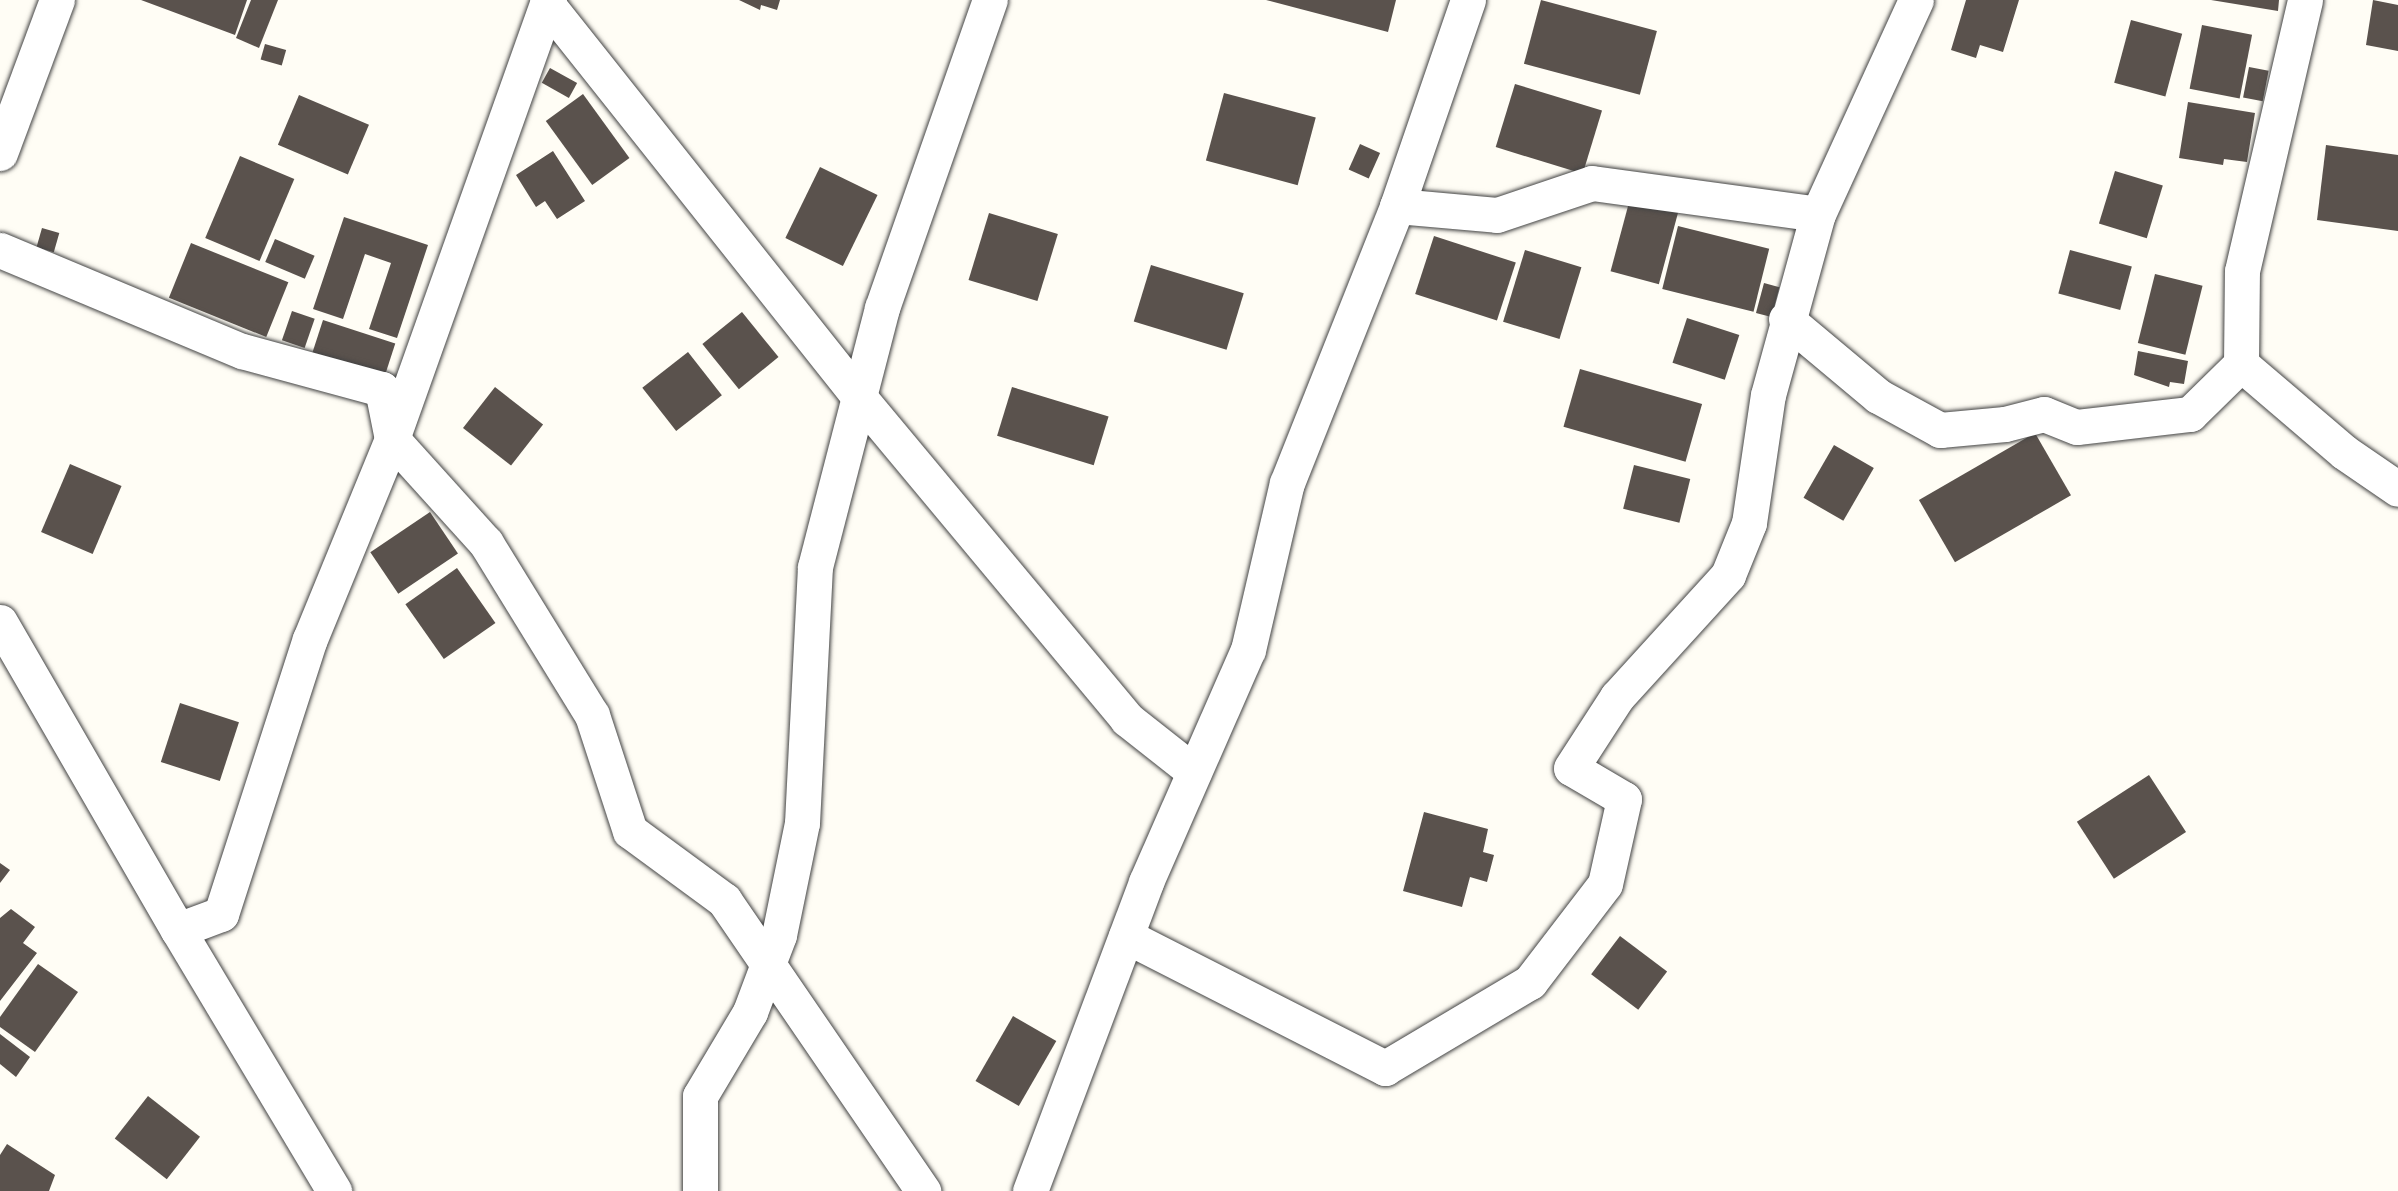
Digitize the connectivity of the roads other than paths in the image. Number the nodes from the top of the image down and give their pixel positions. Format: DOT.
graph roads {
  1 [pos="57,0"];
  2 [pos="990,0"];
  3 [pos="1468,0"];
  4 [pos="1916,0"];
  5 [pos="2305,0"];
  6 [pos="548,2"];
  7 [pos="0,153"];
  8 [pos="1397,206"];
  9 [pos="1818,214"];
  10 [pos="0,250"];
  11 [pos="1786,319"];
  12 [pos="2241,364"];
  13 [pos="859,397"];
  14 [pos="392,439"];
  15 [pos="2398,489"];
  16 [pos="0,622"];
  17 [pos="1194,772"];
  18 [pos="178,930"];
  19 [pos="1126,936"];
  20 [pos="768,964"];
  21 [pos="334,1191"];
  22 [pos="700,1191"];
  23 [pos="923,1191"];
  24 [pos="1030,1191"];
  1 -- 7 [label="street"];
  2 -- 13 [label="street"];
  3 -- 8 [label="street"];
  4 -- 9 [label="street"];
  5 -- 12 [label="street"];
  6 -- 13 [label="street"];
  6 -- 14 [label="street"];
  8 -- 9 [label="street"];
  8 -- 17 [label="street"];
  9 -- 11 [label="street"];
  10 -- 14 [label="street"];
  11 -- 12 [label="street"];
  11 -- 19 [label="street"];
  12 -- 15 [label="street"];
  13 -- 17 [label="street"];
  13 -- 20 [label="street"];
  14 -- 18 [label="street"];
  14 -- 20 [label="street"];
  16 -- 18 [label="street"];
  17 -- 19 [label="street"];
  18 -- 21 [label="street"];
  19 -- 24 [label="street"];
  20 -- 22 [label="street"];
  20 -- 23 [label="street"];
}
